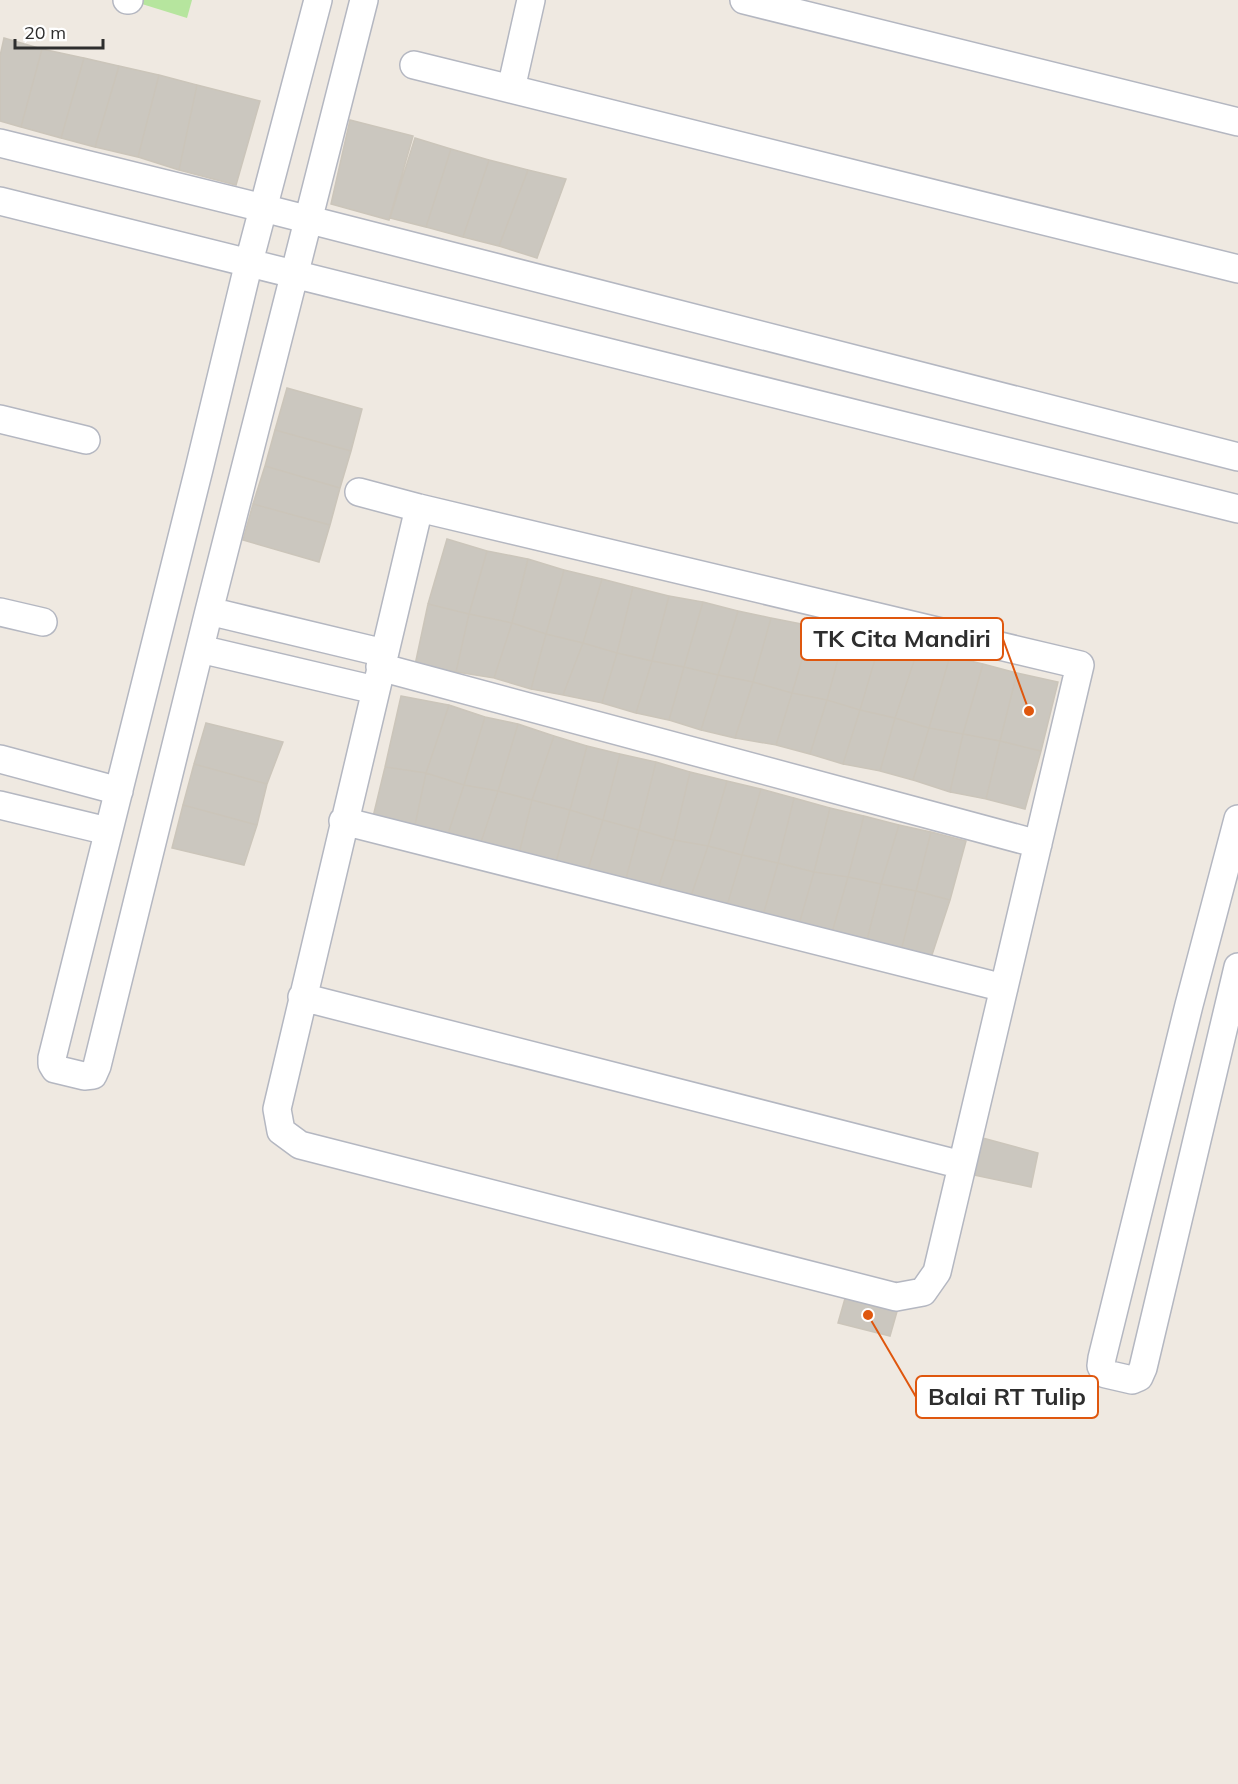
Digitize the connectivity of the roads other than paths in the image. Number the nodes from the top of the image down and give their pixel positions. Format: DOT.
graph roads {
  1 [pos="318,0"];
  2 [pos="364,0"];
  3 [pos="531,0"];
  4 [pos="744,0"];
  5 [pos="414,65"];
  6 [pos="511,89"];
  7 [pos="1238,122"];
  8 [pos="0,143"];
  9 [pos="0,201"];
  10 [pos="263,208"];
  11 [pos="309,220"];
  12 [pos="249,262"];
  13 [pos="1238,269"];
  14 [pos="296,273"];
  15 [pos="0,419"];
  16 [pos="87,440"];
  17 [pos="1238,457"];
  18 [pos="359,492"];
  19 [pos="419,508"];
  20 [pos="1238,509"];
  21 [pos="209,611"];
  22 [pos="0,612"];
  23 [pos="43,622"];
  24 [pos="200,649"];
  25 [pos="380,670"];
  26 [pos="142,699"];
  27 [pos="185,708"];
  28 [pos="0,759"];
  29 [pos="119,790"];
  30 [pos="0,805"];
  31 [pos="1238,819"];
  32 [pos="343,821"];
  33 [pos="108,831"];
  34 [pos="1038,844"];
  35 [pos="1238,967"];
  36 [pos="1004,988"];
  37 [pos="302,997"];
  38 [pos="1189,1005"];
  39 [pos="1225,1015"];
  40 [pos="962,1166"];
  1 -- 10 [label="street"];
  2 -- 11 [label="street"];
  3 -- 6 [label="street"];
  4 -- 7 [label="street"];
  5 -- 6 [label="street"];
  6 -- 13 [label="street"];
  8 -- 10 [label="street"];
  9 -- 12 [label="street"];
  10 -- 11 [label="street"];
  10 -- 12 [label="street"];
  11 -- 14 [label="street"];
  11 -- 17 [label="street"];
  12 -- 14 [label="street"];
  12 -- 26 [label="street"];
  14 -- 20 [label="street"];
  14 -- 21 [label="street"];
  15 -- 16 [label="street"];
  18 -- 19 [label="street"];
  19 -- 25 [label="street"];
  19 -- 34 [label="street"];
  21 -- 24 [label="street"];
  21 -- 25 [label="street"];
  22 -- 23 [label="street"];
  24 -- 25 [label="street"];
  24 -- 27 [label="street"];
  25 -- 32 [label="street"];
  25 -- 34 [label="street"];
  26 -- 27 [label="street"];
  26 -- 29 [label="street"];
  27 -- 33 [label="street"];
  28 -- 29 [label="street"];
  29 -- 33 [label="street"];
  30 -- 33 [label="street"];
  31 -- 38 [label="street"];
  32 -- 36 [label="street"];
  32 -- 37 [label="street"];
  34 -- 36 [label="street"];
  35 -- 39 [label="street"];
  36 -- 40 [label="street"];
  37 -- 40 [label="street"];
  37 -- 40 [label="street"];
  38 -- 39 [label="street"];
  38 -- 39 [label="street"];
}
